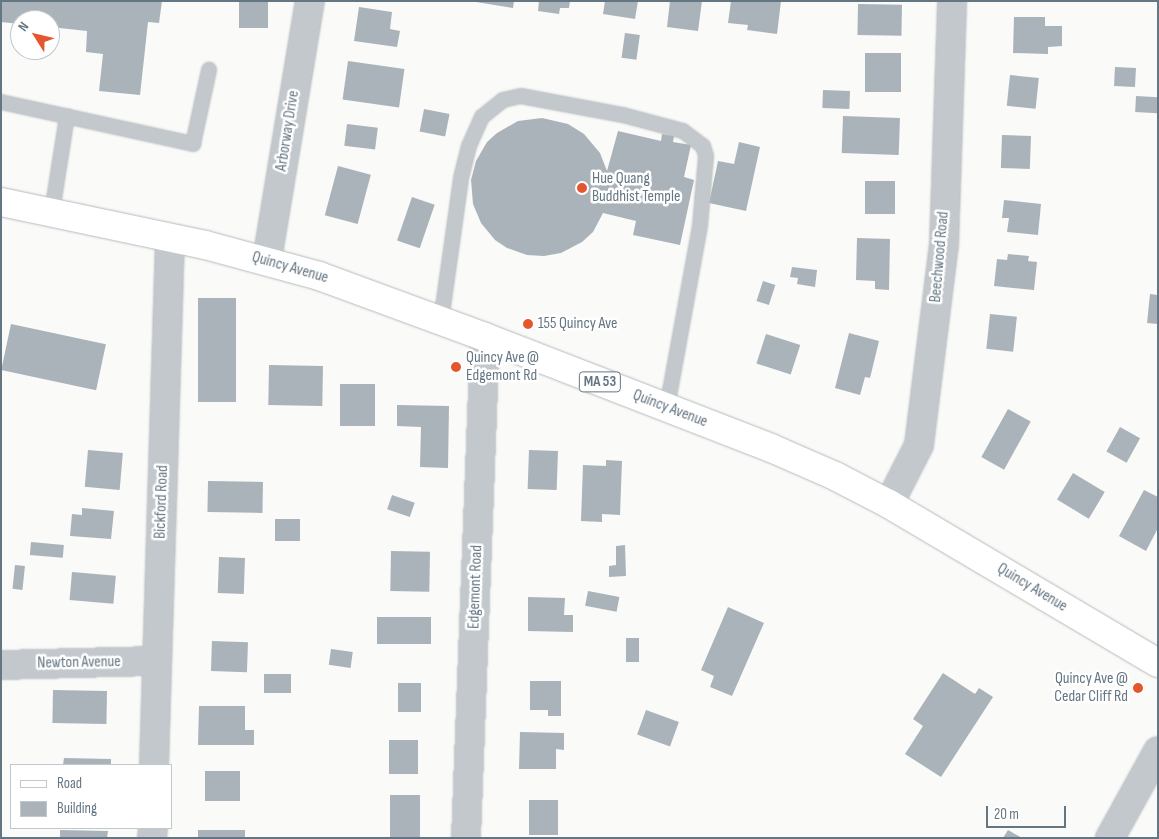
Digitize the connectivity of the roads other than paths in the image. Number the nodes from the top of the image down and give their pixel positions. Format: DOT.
graph roads {
  1 [pos="310,1"];
  2 [pos="952,1"];
  3 [pos="209,70"];
  4 [pos="1,102"];
  5 [pos="67,116"];
  6 [pos="1,202"];
  7 [pos="52,212"];
  8 [pos="170,238"];
  9 [pos="267,260"];
  10 [pos="441,321"];
  11 [pos="485,337"];
  12 [pos="667,408"];
  13 [pos="889,504"];
  14 [pos="157,661"];
  15 [pos="1158,663"];
  16 [pos="1,665"];
  17 [pos="1158,751"];
  18 [pos="154,764"];
  19 [pos="466,838"];
  20 [pos="1110,838"];
  1 -- 9 [label="street, Arborway Drive"];
  2 -- 13 [label="street, Beechwood Road"];
  3 -- 5 [label="lane"];
  4 -- 5 [label="lane"];
  5 -- 7 [label="lane"];
  6 -- 7 [label="main road, Quincy Avenue / MA 53"];
  7 -- 8 [label="main road, Quincy Avenue / MA 53"];
  8 -- 9 [label="main road, Quincy Avenue / MA 53"];
  8 -- 14 [label="street, Bickford Road"];
  9 -- 10 [label="main road, Quincy Avenue / MA 53"];
  10 -- 11 [label="main road, Quincy Avenue / MA 53"];
  10 -- 12 [label="lane"];
  11 -- 12 [label="main road, Quincy Avenue / MA 53"];
  11 -- 19 [label="street, Edgemont Road"];
  12 -- 13 [label="main road, Quincy Avenue / MA 53"];
  13 -- 15 [label="main road, Quincy Avenue / MA 53"];
  14 -- 16 [label="street, Newton Avenue"];
  14 -- 18 [label="street, Bickford Road"];
  17 -- 20 [label="street"];
}
